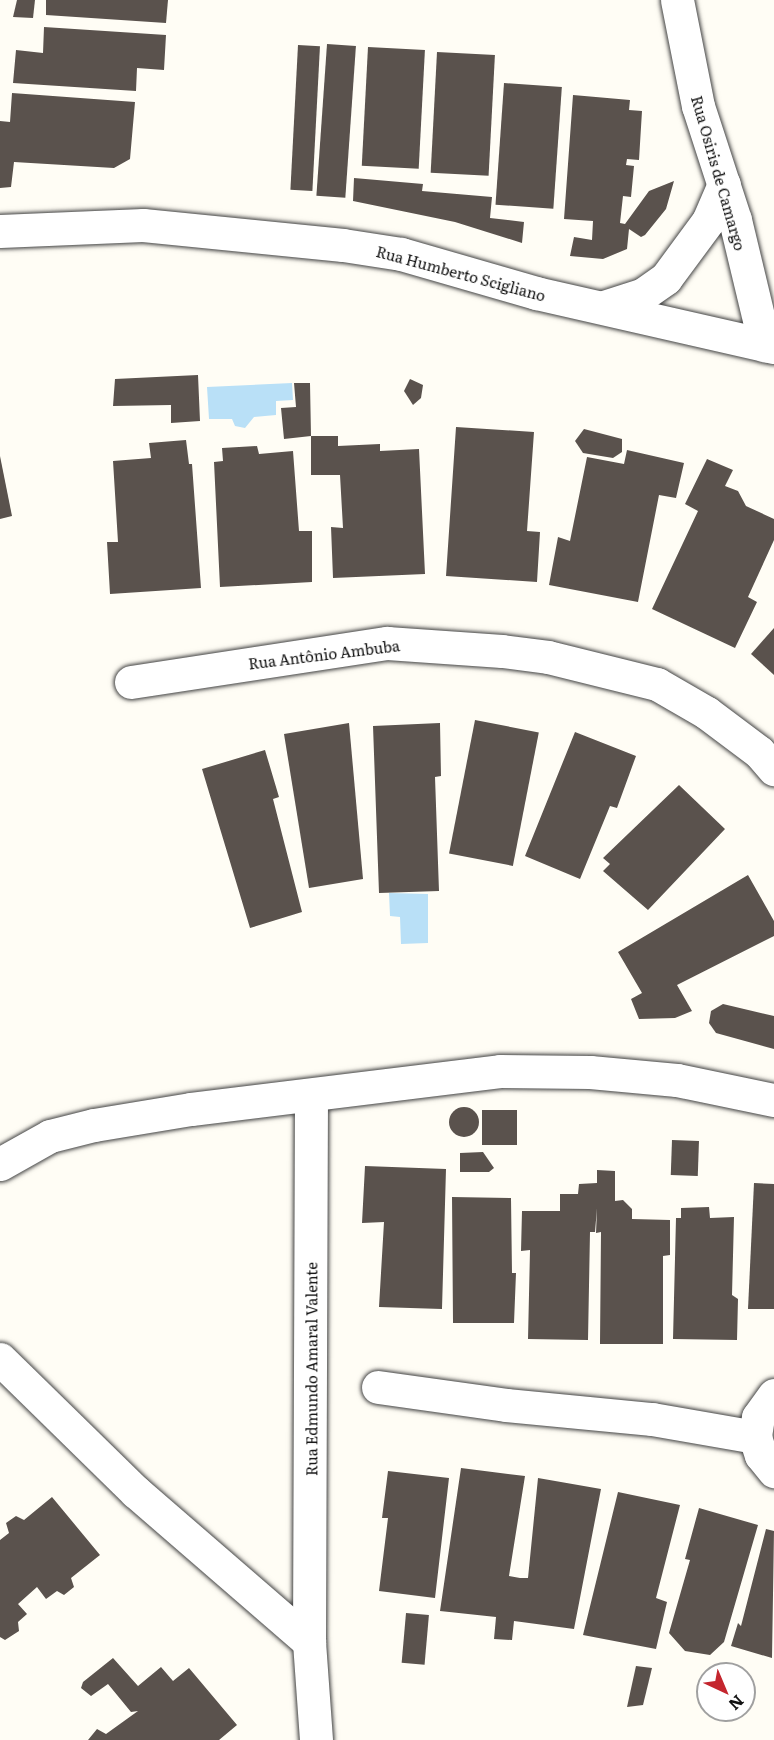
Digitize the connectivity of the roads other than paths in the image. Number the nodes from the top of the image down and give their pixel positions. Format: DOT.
graph roads {
  1 [pos="677,0"];
  2 [pos="724,184"];
  3 [pos="0,231"];
  4 [pos="603,308"];
  5 [pos="770,346"];
  6 [pos="131,682"];
  7 [pos="774,769"];
  8 [pos="311,1095"];
  9 [pos="774,1100"];
  10 [pos="0,1164"];
  11 [pos="0,1359"];
  12 [pos="378,1387"];
  13 [pos="774,1395"];
  14 [pos="755,1437"];
  15 [pos="774,1471"];
  16 [pos="309,1642"];
  17 [pos="316,1740"];
  1 -- 2 [label="street, Rua Osiris de Camargo"];
  2 -- 4 [label="street"];
  2 -- 5 [label="street, Rua Osiris de Camargo"];
  3 -- 4 [label="street, Rua Humberto Scigliano"];
  4 -- 5 [label="street, Rua Humberto Scigliano"];
  6 -- 7 [label="street, Rua Antônio Ambuba"];
  8 -- 9 [label="street"];
  8 -- 10 [label="street"];
  8 -- 16 [label="street, Rua Edmundo Amaral Valente"];
  11 -- 16 [label="street"];
  12 -- 14 [label="street"];
  13 -- 14 [label="street"];
  14 -- 15 [label="street"];
  16 -- 17 [label="street, Rua Edmundo Amaral Valente"];
}
